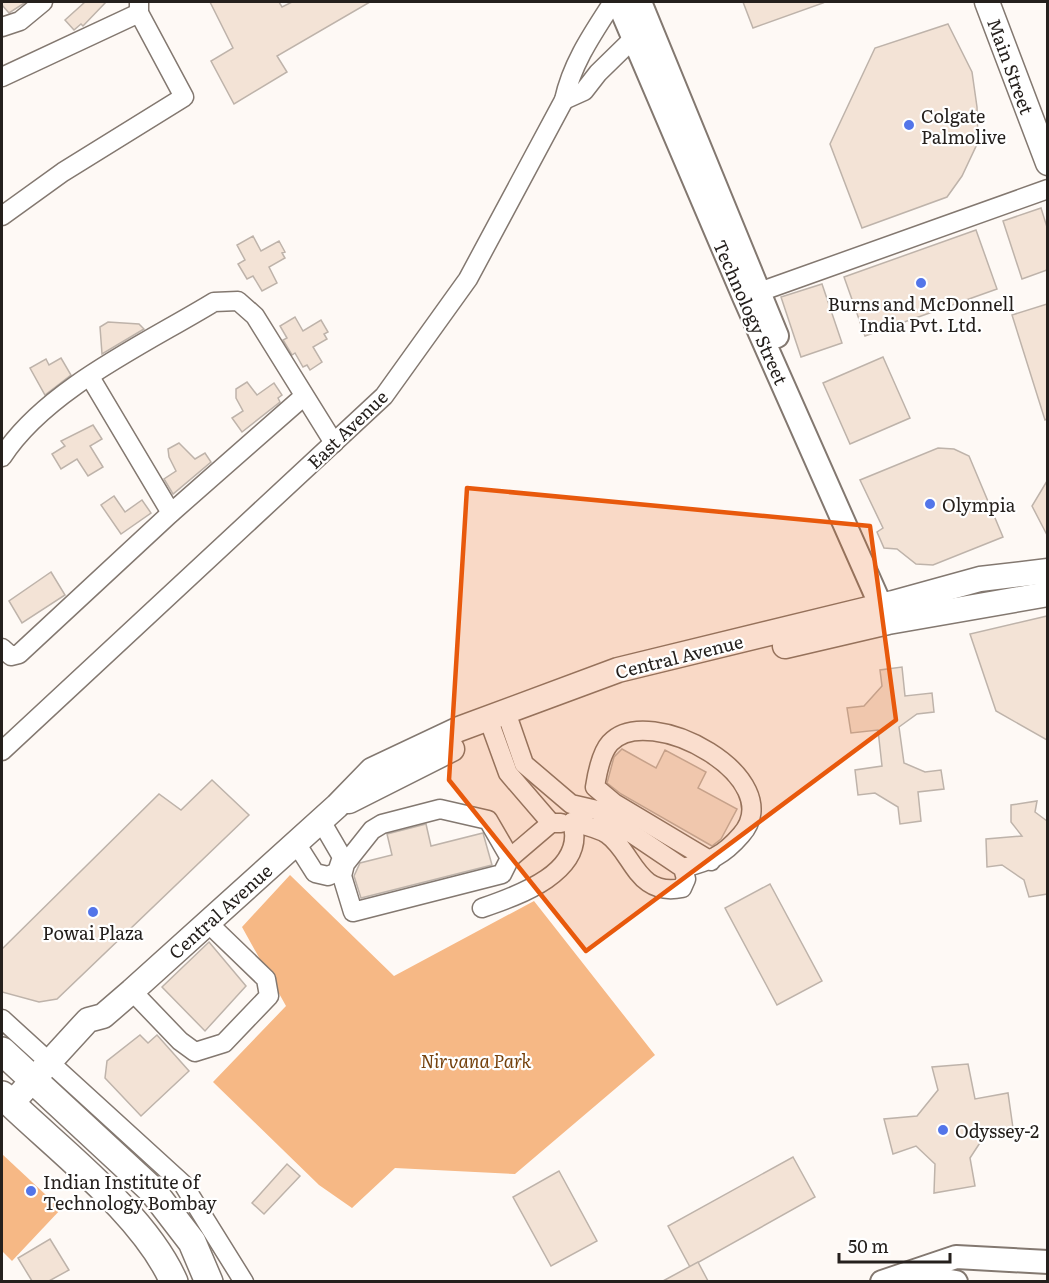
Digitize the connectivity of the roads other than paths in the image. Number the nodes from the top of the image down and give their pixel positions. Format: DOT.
graph roads {
  1 [pos="43,2"];
  2 [pos="615,2"];
  3 [pos="640,2"];
  4 [pos="987,2"];
  5 [pos="1002,2"];
  6 [pos="139,7"];
  7 [pos="2,27"];
  8 [pos="641,31"];
  9 [pos="2,77"];
  10 [pos="564,100"];
  11 [pos="1047,123"];
  12 [pos="1047,164"];
  13 [pos="1047,189"];
  14 [pos="2,216"];
  15 [pos="752,294"];
  16 [pos="90,377"];
  17 [pos="303,397"];
  18 [pos="334,443"];
  19 [pos="2,457"];
  20 [pos="171,513"];
  21 [pos="1047,571"];
  22 [pos="1047,594"];
  23 [pos="890,613"];
  24 [pos="2,648"];
  25 [pos="499,722"];
  26 [pos="2,751"];
  27 [pos="522,759"];
  28 [pos="505,767"];
  29 [pos="329,813"];
  30 [pos="571,813"];
  31 [pos="551,824"];
  32 [pos="296,843"];
  33 [pos="510,858"];
  34 [pos="711,861"];
  35 [pos="683,867"];
  36 [pos="482,908"];
  37 [pos="208,922"];
  38 [pos="132,991"];
  39 [pos="2,1019"];
  40 [pos="2,1051"];
  41 [pos="47,1077"];
  42 [pos="11,1104"];
  43 [pos="1047,1262"];
  44 [pos="891,1277"];
  45 [pos="174,1281"];
  46 [pos="209,1281"];
  47 [pos="244,1281"];
  48 [pos="956,1281"];
  1 -- 7 [label="street"];
  2 -- 8 [label="street, Technology Street"];
  2 -- 10 [label="street, East Avenue"];
  3 -- 8 [label="street"];
  4 -- 12 [label="main road, Main Street"];
  5 -- 11 [label="main road, Main Street"];
  6 -- 9 [label="street"];
  6 -- 14 [label="street"];
  8 -- 10 [label="street"];
  8 -- 15 [label="street, Technology Street"];
  10 -- 18 [label="street, East Avenue"];
  13 -- 15 [label="street"];
  15 -- 23 [label="street, Technology Street"];
  16 -- 17 [label="street"];
  16 -- 19 [label="street"];
  16 -- 20 [label="street"];
  17 -- 18 [label="street"];
  17 -- 20 [label="street"];
  18 -- 26 [label="street, East Avenue"];
  20 -- 24 [label="street"];
  21 -- 23 [label="main road, Central Avenue"];
  22 -- 23 [label="main road, Central Avenue"];
  23 -- 25 [label="main road, Central Avenue"];
  25 -- 27 [label="street"];
  25 -- 28 [label="street"];
  25 -- 29 [label="main road, Central Avenue"];
  27 -- 28 [label="street"];
  27 -- 30 [label="street"];
  28 -- 31 [label="street"];
  29 -- 32 [label="main road, Central Avenue"];
  29 -- 32 [label="street"];
  30 -- 31 [label="street"];
  30 -- 35 [label="street"];
  30 -- 35 [label="street"];
  30 -- 36 [label="street"];
  31 -- 33 [label="street"];
  32 -- 37 [label="main road, Central Avenue"];
  33 -- 33 [label="street"];
  34 -- 34 [label="street"];
  34 -- 35 [label="street"];
  37 -- 38 [label="main road, Central Avenue"];
  37 -- 38 [label="street"];
  38 -- 41 [label="main road, Central Avenue"];
  39 -- 41 [label="street"];
  40 -- 41 [label="main road"];
  41 -- 42 [label="main road, Central Avenue"];
  41 -- 46 [label="main road"];
  41 -- 47 [label="street"];
  42 -- 45 [label="main road"];
  43 -- 44 [label="street"];
  44 -- 48 [label="street"];
}
